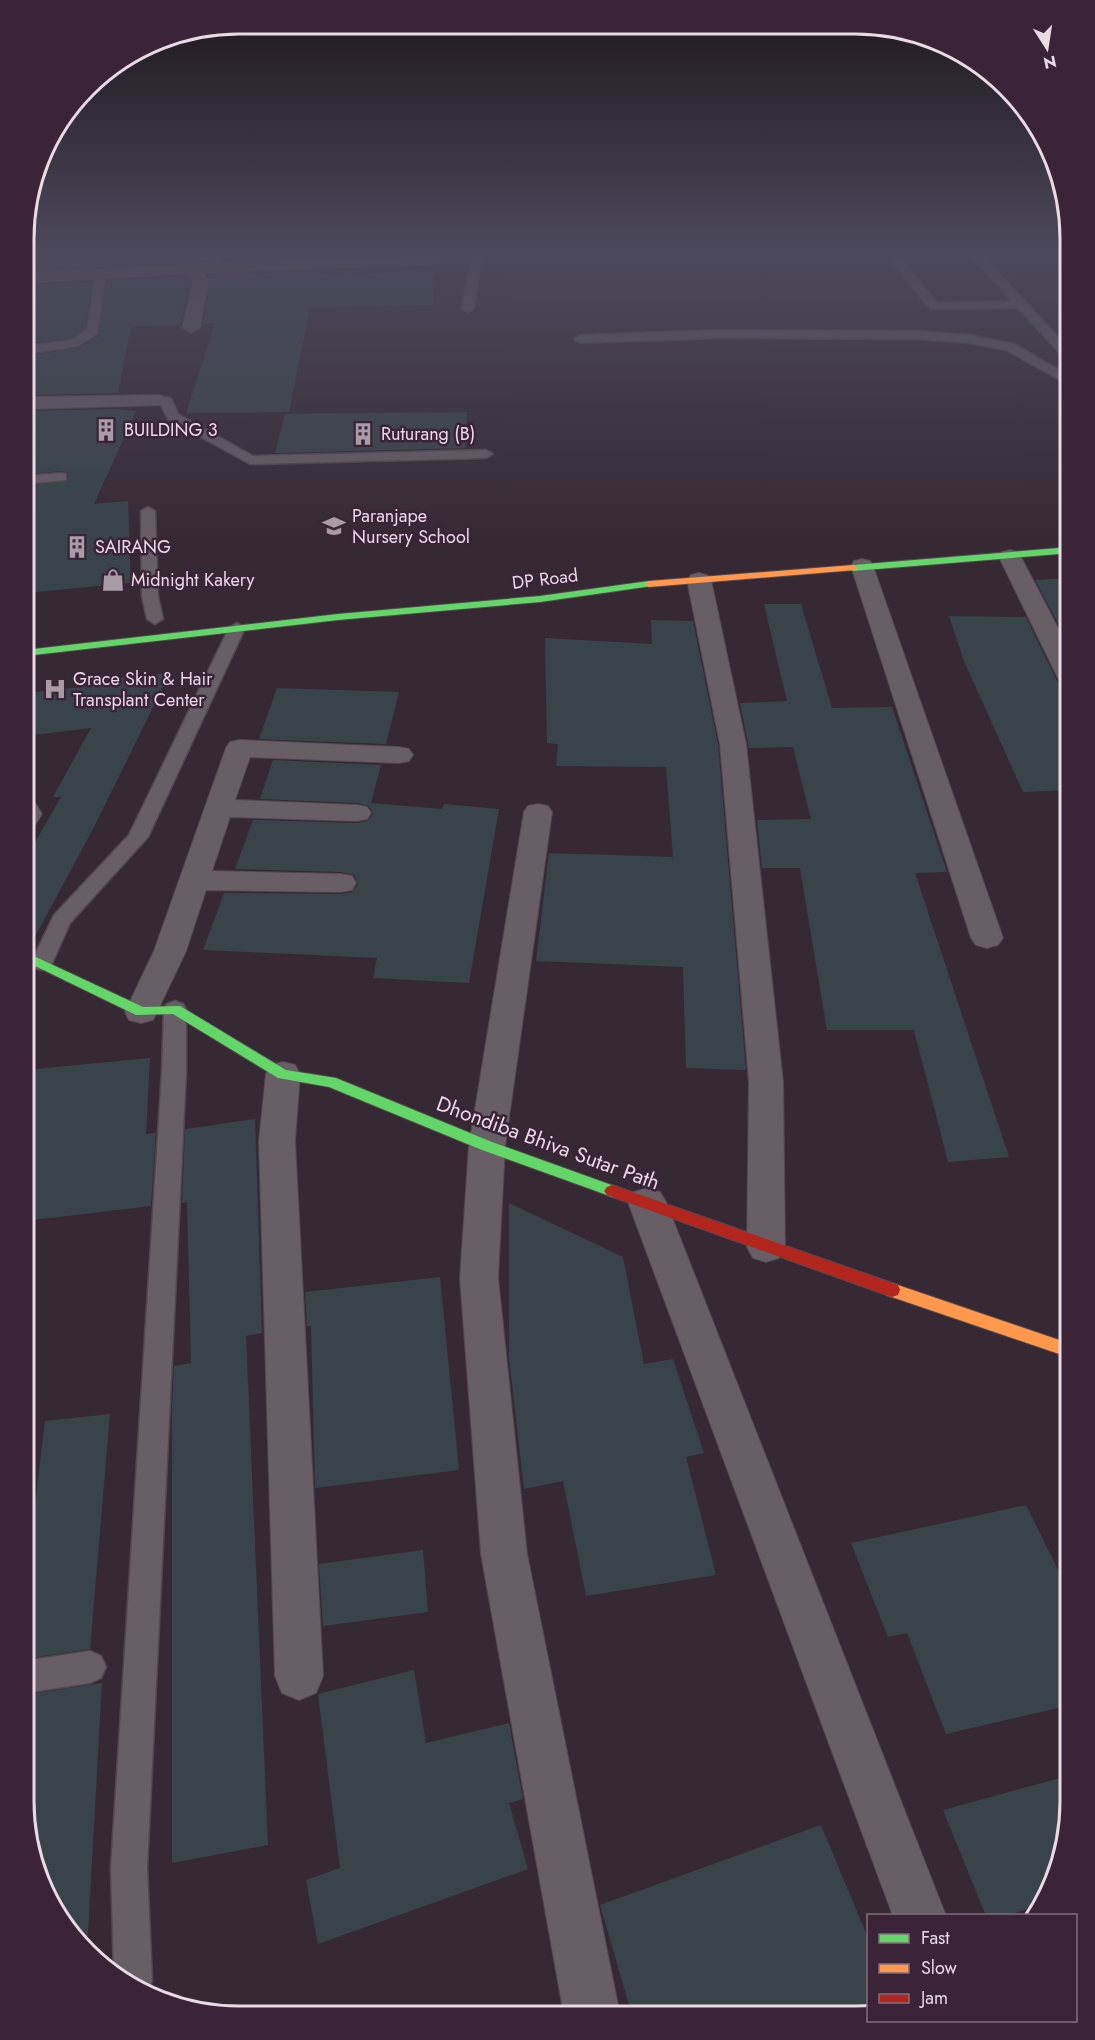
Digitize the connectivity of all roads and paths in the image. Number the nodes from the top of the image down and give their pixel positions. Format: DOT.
graph roads {
  1 [pos="1012,348"];
  2 [pos="1060,375"];
  3 [pos="161,401"];
  4 [pos="34,403"];
  5 [pos="486,454"];
  6 [pos="61,477"];
  7 [pos="34,479"];
  8 [pos="148,511"];
  9 [pos="1060,551"];
  10 [pos="1010,557"];
  11 [pos="862,566"];
  12 [pos="699,580"];
  13 [pos="155,619"];
  14 [pos="237,628"];
  15 [pos="34,652"];
  16 [pos="1060,656"];
  17 [pos="399,755"];
  18 [pos="219,808"];
  19 [pos="537,812"];
  20 [pos="357,813"];
  21 [pos="194,880"];
  22 [pos="341,883"];
  23 [pos="987,938"];
  24 [pos="34,960"];
  25 [pos="175,1009"];
  26 [pos="141,1012"];
  27 [pos="283,1074"];
  28 [pos="487,1146"];
  29 [pos="647,1202"];
  30 [pos="766,1247"];
  31 [pos="1060,1347"];
  32 [pos="90,1667"];
  33 [pos="34,1675"];
  34 [pos="299,1676"];
  35 [pos="919,1914"];
  36 [pos="133,1975"];
  37 [pos="590,2006"];
  1 -- 2 [label="lane"];
  3 -- 4 [label="street"];
  3 -- 5 [label="lane"];
  6 -- 7 [label="lane"];
  8 -- 13 [label="lane"];
  9 -- 10 [label="main road, DP Road"];
  10 -- 11 [label="main road, DP Road"];
  10 -- 16 [label="street"];
  11 -- 12 [label="main road, DP Road"];
  11 -- 23 [label="street"];
  12 -- 14 [label="main road, DP Road"];
  12 -- 30 [label="street"];
  14 -- 15 [label="main road, DP Road"];
  14 -- 24 [label="lane"];
  17 -- 18 [label="street"];
  18 -- 20 [label="street"];
  18 -- 21 [label="street"];
  19 -- 28 [label="street"];
  21 -- 22 [label="street"];
  21 -- 26 [label="street"];
  24 -- 26 [label="main road"];
  25 -- 26 [label="main road"];
  25 -- 27 [label="main road, Dhondiba Bhiva Sutar Path"];
  25 -- 36 [label="lane"];
  27 -- 28 [label="main road, Dhondiba Bhiva Sutar Path"];
  27 -- 34 [label="street"];
  28 -- 29 [label="main road, Dhondiba Bhiva Sutar Path"];
  28 -- 37 [label="street"];
  29 -- 30 [label="main road, Dhondiba Bhiva Sutar Path"];
  29 -- 35 [label="street"];
  30 -- 31 [label="main road, Dhondiba Bhiva Sutar Path"];
  32 -- 33 [label="lane"];
}
